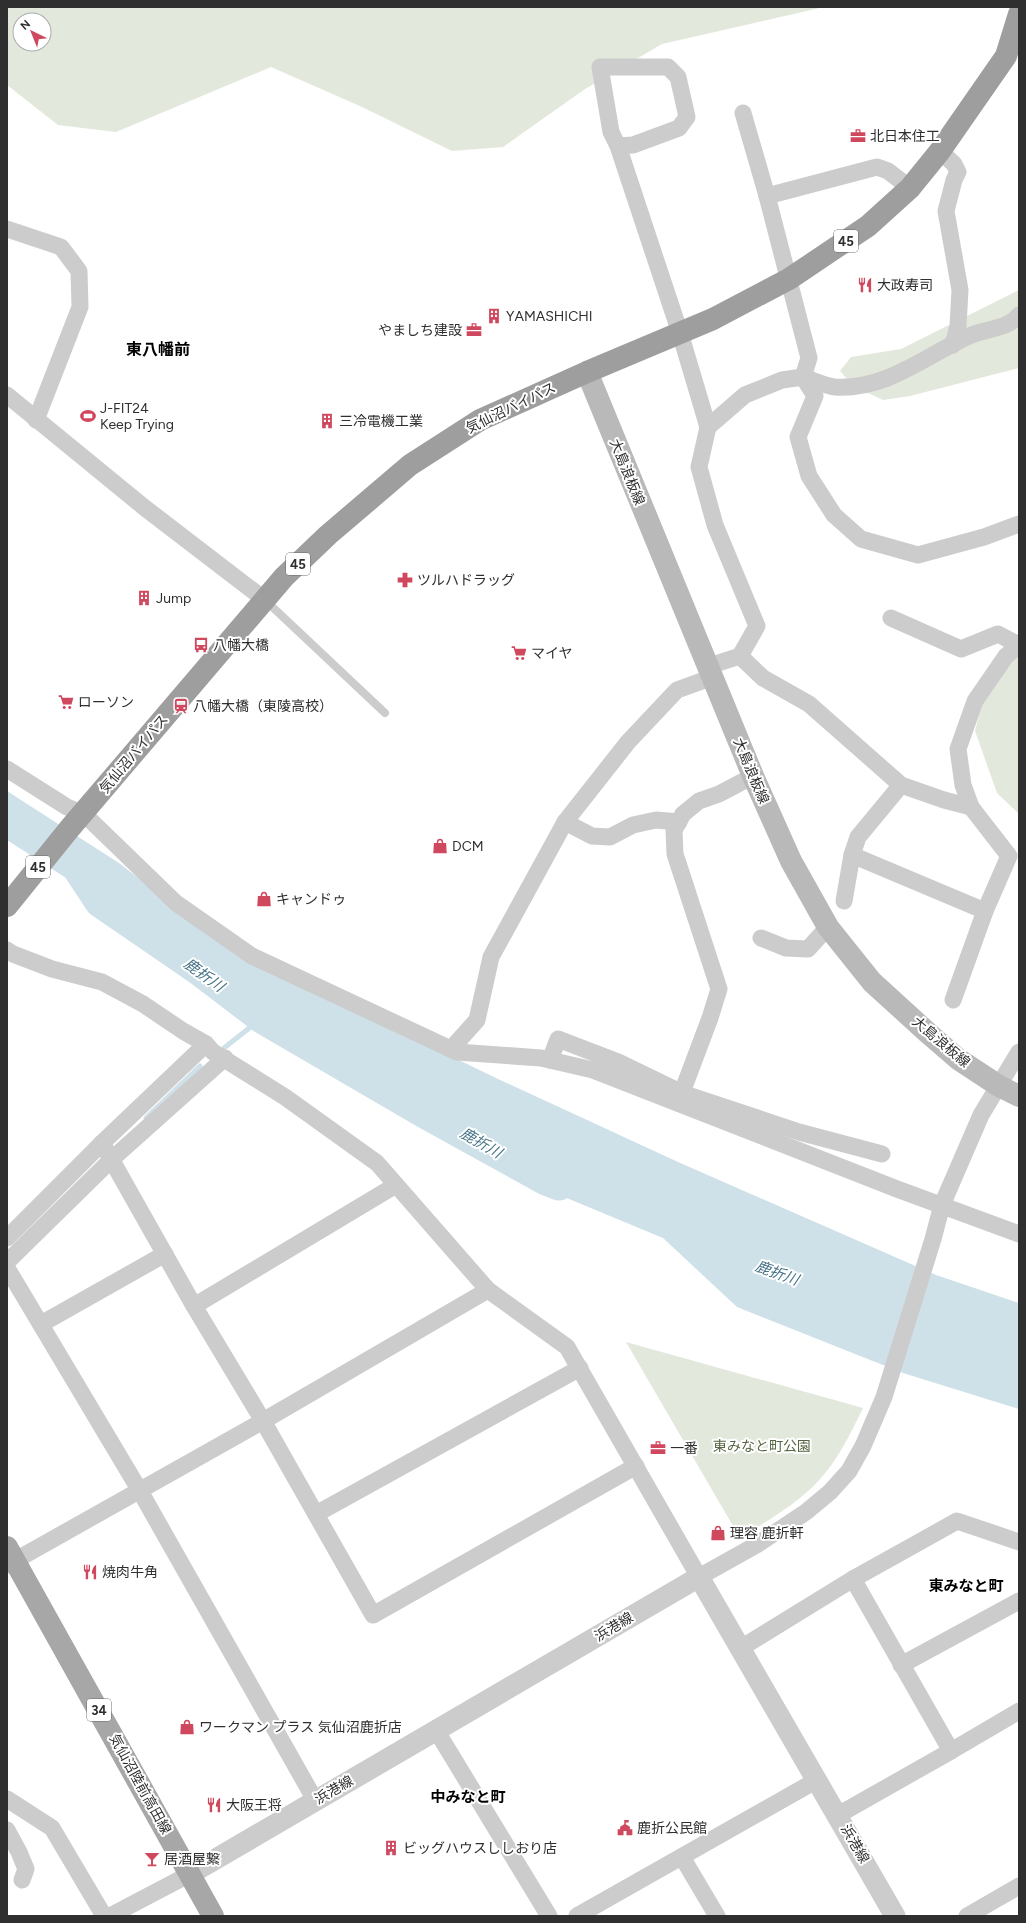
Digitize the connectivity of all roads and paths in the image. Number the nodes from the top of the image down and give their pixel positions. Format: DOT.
graph roads {
  1 [pos="1019,14"];
  2 [pos="1012,57"];
  3 [pos="743,113"];
  4 [pos="618,146"];
  5 [pos="940,151"];
  6 [pos="910,188"];
  7 [pos="767,196"];
  8 [pos="7,228"];
  9 [pos="789,279"];
  10 [pos="1019,315"];
  11 [pos="680,333"];
  12 [pos="953,345"];
  13 [pos="587,372"];
  14 [pos="803,376"];
  15 [pos="7,395"];
  16 [pos="36,420"];
  17 [pos="708,427"];
  18 [pos="1019,524"];
  19 [pos="265,600"];
  20 [pos="891,618"];
  21 [pos="1019,645"];
  22 [pos="740,656"];
  23 [pos="711,671"];
  24 [pos="385,713"];
  25 [pos="7,769"];
  26 [pos="753,776"];
  27 [pos="901,785"];
  28 [pos="971,807"];
  29 [pos="77,821"];
  30 [pos="564,822"];
  31 [pos="679,822"];
  32 [pos="852,855"];
  33 [pos="1014,857"];
  34 [pos="844,901"];
  35 [pos="7,906"];
  36 [pos="985,911"];
  37 [pos="828,927"];
  38 [pos="761,938"];
  39 [pos="7,950"];
  40 [pos="953,1000"];
  41 [pos="206,1044"];
  42 [pos="451,1049"];
  43 [pos="1019,1052"];
  44 [pos="225,1058"];
  45 [pos="999,1086"];
  46 [pos="1019,1096"];
  47 [pos="680,1098"];
  48 [pos="102,1143"];
  49 [pos="882,1154"];
  50 [pos="112,1159"];
  51 [pos="396,1185"];
  52 [pos="942,1205"];
  53 [pos="1019,1234"];
  54 [pos="7,1238"];
  55 [pos="165,1254"];
  56 [pos="7,1262"];
  57 [pos="7,1268"];
  58 [pos="488,1290"];
  59 [pos="194,1306"];
  60 [pos="41,1324"];
  61 [pos="580,1368"];
  62 [pos="263,1421"];
  63 [pos="636,1466"];
  64 [pos="140,1491"];
  65 [pos="316,1514"];
  66 [pos="1019,1542"];
  67 [pos="10,1558"];
  68 [pos="699,1577"];
  69 [pos="853,1579"];
  70 [pos="1019,1601"];
  71 [pos="740,1648"];
  72 [pos="902,1665"];
  73 [pos="1019,1711"];
  74 [pos="436,1730"];
  75 [pos="951,1751"];
  76 [pos="817,1780"];
  77 [pos="7,1799"];
  78 [pos="315,1800"];
  79 [pos="838,1815"];
  80 [pos="7,1830"];
  81 [pos="682,1857"];
  82 [pos="190,1874"];
  83 [pos="22,1880"];
  84 [pos="1019,1886"];
  85 [pos="104,1916"];
  86 [pos="110,1916"];
  87 [pos="213,1916"];
  88 [pos="549,1916"];
  89 [pos="577,1916"];
  90 [pos="717,1916"];
  91 [pos="896,1916"];
  92 [pos="967,1916"];
  1 -- 2 [label="highway, 気仙沼バイパス / 45"];
  2 -- 5 [label="highway, 気仙沼バイパス / 45"];
  3 -- 7 [label="street"];
  4 -- 4 [label="street"];
  4 -- 11 [label="street"];
  5 -- 6 [label="highway, 気仙沼バイパス / 45"];
  5 -- 12 [label="street"];
  6 -- 7 [label="street"];
  6 -- 9 [label="highway, 気仙沼バイパス / 45"];
  7 -- 9 [label="street"];
  8 -- 16 [label="street"];
  9 -- 11 [label="highway, 気仙沼バイパス / 45"];
  9 -- 14 [label="street"];
  10 -- 12 [label="street"];
  11 -- 13 [label="highway, 気仙沼バイパス / 45"];
  11 -- 17 [label="street"];
  12 -- 14 [label="street"];
  13 -- 19 [label="highway, 気仙沼バイパス / 45"];
  13 -- 23 [label="main road, 大島浪板線"];
  14 -- 17 [label="street"];
  14 -- 18 [label="street"];
  15 -- 16 [label="street"];
  16 -- 19 [label="street"];
  17 -- 22 [label="street"];
  19 -- 24 [label="lane"];
  19 -- 29 [label="highway, 気仙沼バイパス / 45"];
  20 -- 21 [label="street"];
  21 -- 28 [label="street"];
  22 -- 23 [label="street"];
  22 -- 27 [label="street"];
  23 -- 26 [label="main road, 大島浪板線"];
  23 -- 30 [label="street"];
  25 -- 29 [label="street"];
  26 -- 31 [label="street"];
  26 -- 37 [label="main road, 大島浪板線"];
  27 -- 28 [label="street"];
  27 -- 32 [label="street"];
  28 -- 33 [label="street"];
  29 -- 35 [label="highway, 気仙沼バイパス / 45"];
  29 -- 42 [label="street"];
  30 -- 31 [label="street"];
  30 -- 42 [label="street"];
  31 -- 47 [label="street"];
  32 -- 34 [label="street"];
  32 -- 36 [label="street"];
  33 -- 36 [label="street"];
  36 -- 40 [label="street"];
  37 -- 38 [label="street"];
  37 -- 45 [label="main road, 大島浪板線"];
  39 -- 41 [label="street"];
  41 -- 44 [label="street"];
  41 -- 48 [label="street"];
  42 -- 47 [label="street"];
  43 -- 45 [label="street"];
  44 -- 50 [label="street"];
  44 -- 51 [label="street"];
  45 -- 46 [label="main road, 大島浪板線"];
  45 -- 52 [label="street"];
  47 -- 49 [label="street"];
  47 -- 52 [label="street"];
  48 -- 50 [label="street"];
  48 -- 54 [label="street"];
  50 -- 55 [label="street"];
  50 -- 56 [label="street"];
  51 -- 58 [label="street"];
  51 -- 59 [label="street"];
  52 -- 53 [label="street"];
  52 -- 68 [label="street"];
  55 -- 59 [label="street"];
  55 -- 60 [label="street"];
  57 -- 60 [label="street"];
  58 -- 61 [label="street"];
  58 -- 62 [label="street"];
  59 -- 62 [label="street"];
  60 -- 64 [label="street"];
  61 -- 63 [label="street"];
  61 -- 65 [label="street"];
  62 -- 64 [label="street"];
  62 -- 65 [label="street"];
  63 -- 65 [label="street"];
  63 -- 68 [label="street"];
  64 -- 67 [label="street"];
  64 -- 78 [label="street"];
  66 -- 69 [label="street"];
  67 -- 82 [label="main road, 気仙沼陸前高田線 / 34"];
  68 -- 71 [label="street, 浜港線"];
  68 -- 74 [label="street, 浜港線"];
  69 -- 71 [label="street"];
  69 -- 72 [label="street"];
  70 -- 72 [label="street"];
  71 -- 76 [label="street, 浜港線"];
  72 -- 75 [label="street"];
  73 -- 75 [label="street"];
  74 -- 78 [label="street, 浜港線"];
  74 -- 88 [label="street"];
  75 -- 79 [label="street"];
  76 -- 79 [label="street, 浜港線"];
  76 -- 81 [label="street"];
  77 -- 85 [label="street"];
  78 -- 82 [label="street, 浜港線"];
  79 -- 91 [label="street, 浜港線"];
  80 -- 83 [label="street"];
  81 -- 89 [label="street"];
  81 -- 90 [label="street"];
  82 -- 86 [label="street"];
  82 -- 87 [label="main road, 気仙沼陸前高田線 / 34"];
  84 -- 92 [label="street"];
}
